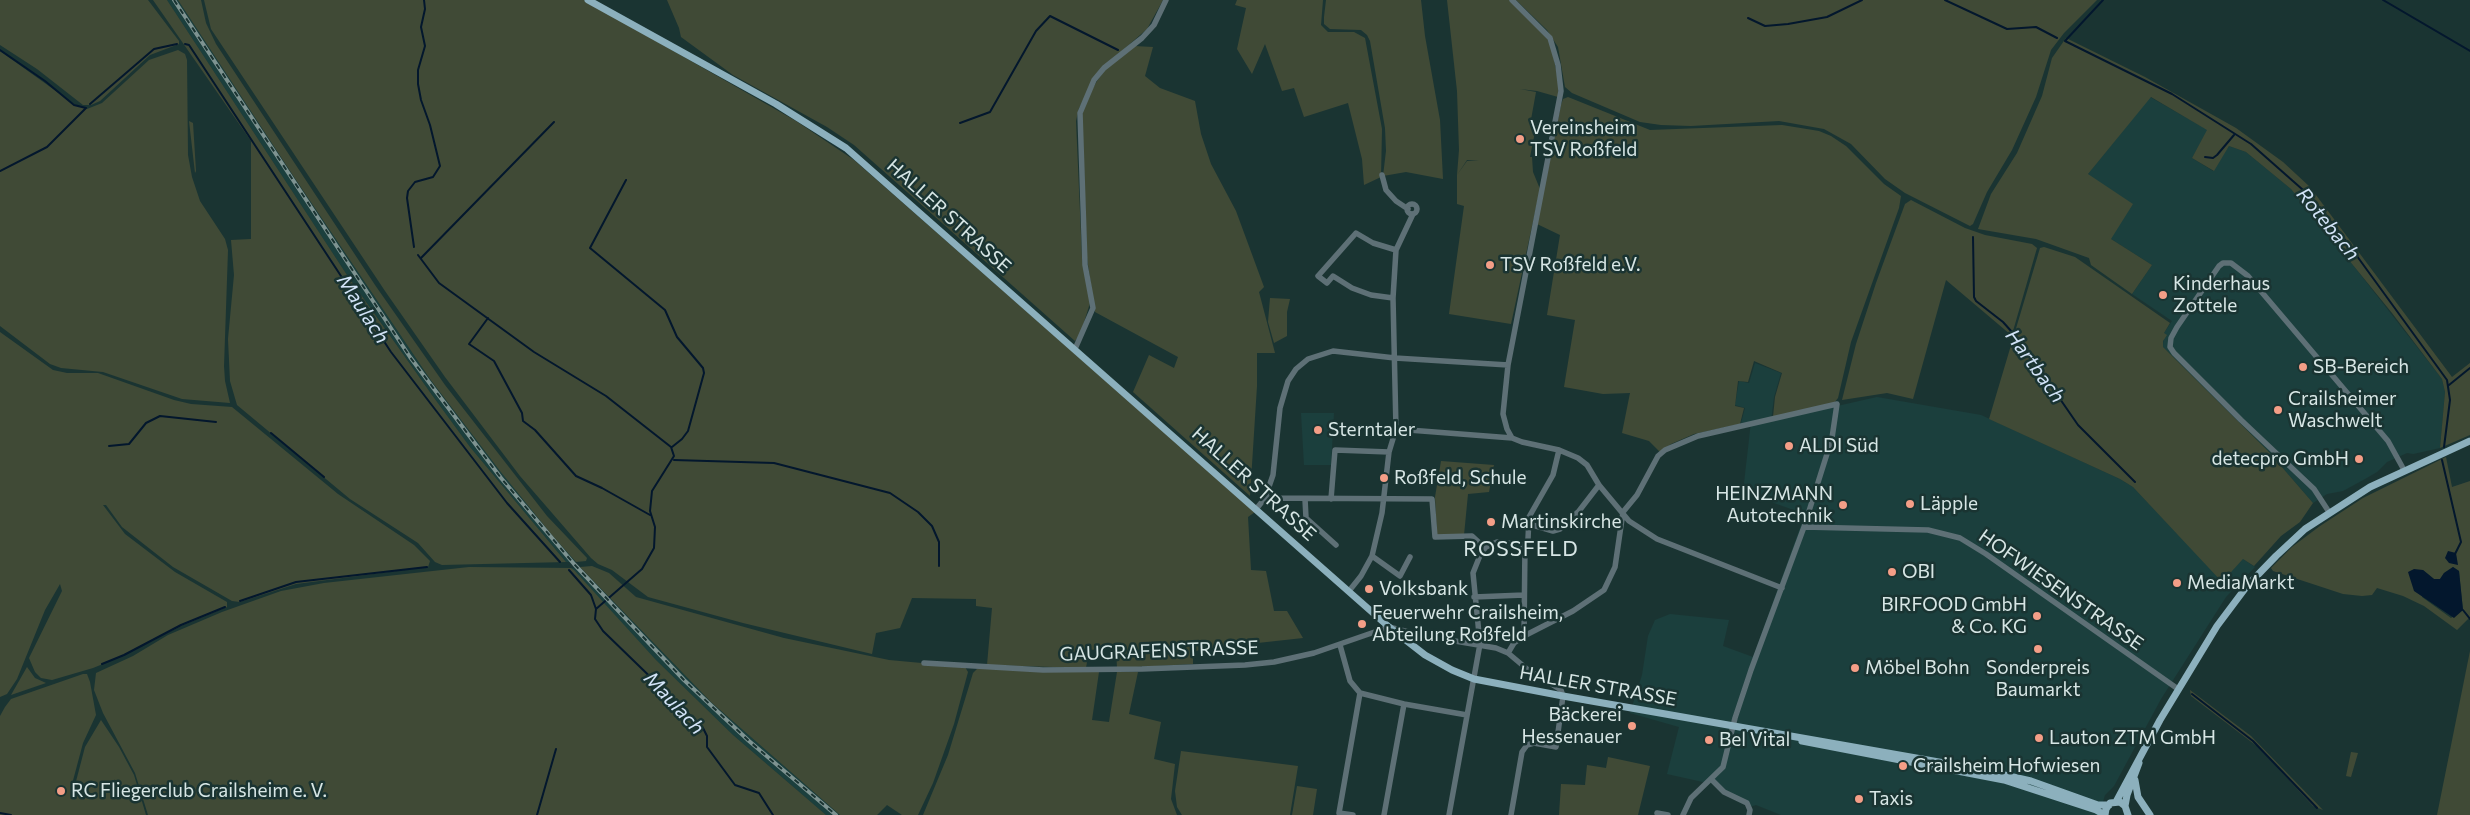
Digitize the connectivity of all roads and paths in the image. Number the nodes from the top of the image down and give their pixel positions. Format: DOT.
graph roads {
  1 [pos="588,0"];
  2 [pos="1166,0"];
  3 [pos="1512,0"];
  4 [pos="1382,175"];
  5 [pos="1396,250"];
  6 [pos="1325,269"];
  7 [pos="1333,276"];
  8 [pos="1393,298"];
  9 [pos="1075,349"];
  10 [pos="1395,358"];
  11 [pos="1508,365"];
  12 [pos="1396,429"];
  13 [pos="1512,438"];
  14 [pos="2470,442"];
  15 [pos="1559,450"];
  16 [pos="1389,452"];
  17 [pos="2404,470"];
  18 [pos="1599,485"];
  19 [pos="1265,498"];
  20 [pos="1305,499"];
  21 [pos="1331,499"];
  22 [pos="1383,499"];
  23 [pos="1257,508"];
  24 [pos="1623,512"];
  25 [pos="2329,512"];
  26 [pos="1529,524"];
  27 [pos="1804,527"];
  28 [pos="1336,545"];
  29 [pos="1525,545"];
  30 [pos="1484,548"];
  31 [pos="1372,556"];
  32 [pos="1410,557"];
  33 [pos="1782,588"];
  34 [pos="1349,591"];
  35 [pos="1524,595"];
  36 [pos="1474,598"];
  37 [pos="1390,627"];
  38 [pos="1420,635"];
  39 [pos="1524,636"];
  40 [pos="1480,644"];
  41 [pos="1340,645"];
  42 [pos="1414,647"];
  43 [pos="1508,653"];
  44 [pos="924,663"];
  45 [pos="1474,678"];
  46 [pos="2178,689"];
  47 [pos="1360,693"];
  48 [pos="1563,696"];
  49 [pos="1404,704"];
  50 [pos="1467,715"];
  51 [pos="1733,727"];
  52 [pos="1783,736"];
  53 [pos="2143,751"];
  54 [pos="2136,774"];
  55 [pos="1712,780"];
  56 [pos="2116,802"];
  57 [pos="2083,805"];
  58 [pos="2109,805"];
  59 [pos="2128,812"];
  60 [pos="1657,813"];
  61 [pos="1353,815"];
  62 [pos="1384,815"];
  63 [pos="1449,815"];
  64 [pos="1511,815"];
  65 [pos="1668,815"];
  66 [pos="1683,815"];
  67 [pos="1749,815"];
  68 [pos="2094,815"];
  69 [pos="2105,815"];
  70 [pos="2150,815"];
  1 -- 9 [label="main road, HALLER STRASSE"];
  2 -- 9 [label="street"];
  3 -- 11 [label="street"];
  4 -- 5 [label="street"];
  5 -- 6 [label="street"];
  5 -- 8 [label="street"];
  6 -- 7 [label="street"];
  6 -- 7 [label="street"];
  7 -- 8 [label="street"];
  8 -- 10 [label="street"];
  9 -- 23 [label="main road, HALLER STRASSE"];
  10 -- 11 [label="street"];
  10 -- 12 [label="street"];
  10 -- 19 [label="street"];
  11 -- 13 [label="street"];
  12 -- 13 [label="street"];
  12 -- 16 [label="street"];
  13 -- 15 [label="street"];
  14 -- 17 [label="main road"];
  15 -- 18 [label="street"];
  15 -- 26 [label="street"];
  16 -- 21 [label="street"];
  16 -- 22 [label="street"];
  17 -- 25 [label="main road"];
  17 -- 25 [label="street"];
  18 -- 24 [label="street"];
  18 -- 26 [label="street"];
  19 -- 20 [label="street"];
  19 -- 23 [label="street"];
  20 -- 21 [label="street"];
  20 -- 28 [label="street"];
  21 -- 22 [label="street"];
  22 -- 30 [label="street"];
  22 -- 31 [label="street"];
  23 -- 34 [label="main road, HALLER STRASSE"];
  24 -- 27 [label="street"];
  24 -- 33 [label="street"];
  24 -- 39 [label="street"];
  25 -- 46 [label="main road"];
  26 -- 29 [label="street"];
  27 -- 33 [label="street"];
  27 -- 46 [label="street, HOFWIESENSTRASSE"];
  29 -- 30 [label="street"];
  29 -- 35 [label="street"];
  30 -- 36 [label="street"];
  31 -- 32 [label="street"];
  31 -- 34 [label="street"];
  33 -- 51 [label="street"];
  34 -- 37 [label="main road, HALLER STRASSE"];
  35 -- 36 [label="street"];
  35 -- 39 [label="street"];
  36 -- 40 [label="street"];
  37 -- 38 [label="street"];
  37 -- 41 [label="street, GAUGRAFENSTRASSE"];
  37 -- 42 [label="main road, HALLER STRASSE"];
  38 -- 40 [label="street"];
  38 -- 42 [label="street"];
  39 -- 43 [label="street"];
  40 -- 43 [label="street"];
  40 -- 45 [label="street"];
  41 -- 44 [label="street, GAUGRAFENSTRASSE"];
  41 -- 47 [label="street"];
  42 -- 45 [label="main road, HALLER STRASSE"];
  43 -- 48 [label="street"];
  45 -- 48 [label="main road, HALLER STRASSE"];
  45 -- 50 [label="street"];
  46 -- 53 [label="main road"];
  47 -- 49 [label="street"];
  47 -- 61 [label="street"];
  48 -- 51 [label="main road, HALLER STRASSE"];
  48 -- 64 [label="street"];
  49 -- 50 [label="street"];
  49 -- 62 [label="street"];
  50 -- 63 [label="street"];
  51 -- 52 [label="main road, HALLER STRASSE"];
  51 -- 55 [label="street"];
  52 -- 57 [label="main road, HALLER STRASSE"];
  52 -- 58 [label="main road, HALLER STRASSE"];
  53 -- 54 [label="main road"];
  53 -- 56 [label="main road"];
  54 -- 59 [label="main road"];
  54 -- 70 [label="main road"];
  55 -- 66 [label="street"];
  55 -- 67 [label="street"];
  56 -- 58 [label="main road"];
  56 -- 59 [label="main road"];
  57 -- 68 [label="main road, HALLER STRASSE"];
  57 -- 69 [label="main road, HALLER STRASSE"];
  58 -- 69 [label="main road"];
  60 -- 65 [label="street"];
}
